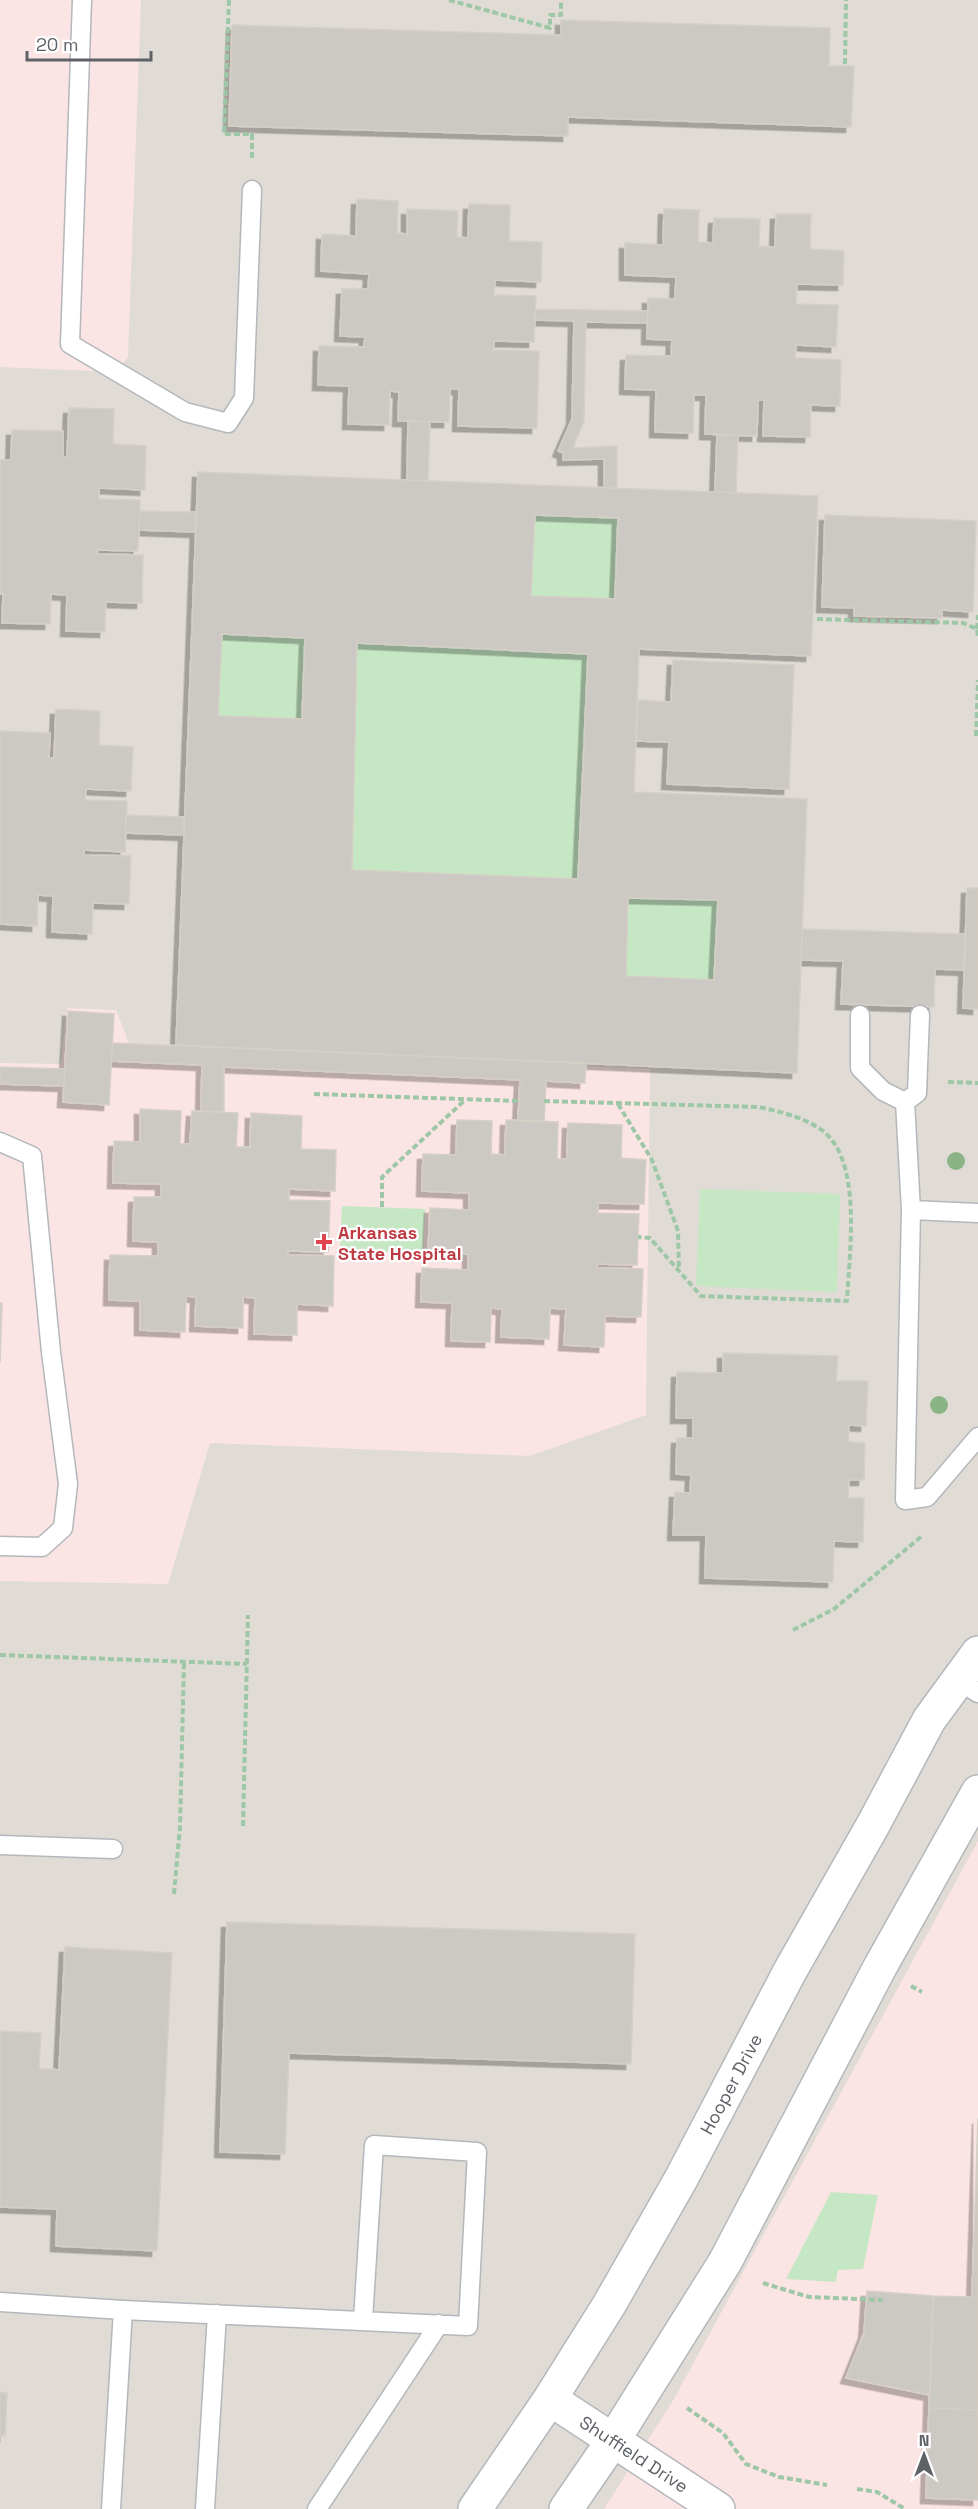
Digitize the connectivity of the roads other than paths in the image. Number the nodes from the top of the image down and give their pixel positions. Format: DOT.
graph roads {
  1 [pos="82,0"];
  2 [pos="252,190"];
  3 [pos="860,1015"];
  4 [pos="920,1015"];
  5 [pos="905,1102"];
  6 [pos="0,1143"];
  7 [pos="911,1210"];
  8 [pos="978,1213"];
  9 [pos="978,1437"];
  10 [pos="0,1546"];
  11 [pos="978,1653"];
  12 [pos="968,1687"];
  13 [pos="978,1792"];
  14 [pos="0,1845"];
  15 [pos="112,1849"];
  16 [pos="0,2302"];
  17 [pos="123,2310"];
  18 [pos="217,2314"];
  19 [pos="363,2320"];
  20 [pos="439,2324"];
  21 [pos="550,2400"];
  22 [pos="614,2439"];
  23 [pos="111,2509"];
  24 [pos="205,2509"];
  25 [pos="317,2509"];
  26 [pos="474,2509"];
  27 [pos="566,2509"];
  28 [pos="718,2509"];
  1 -- 2 [label="lane"];
  3 -- 5 [label="lane"];
  4 -- 5 [label="lane"];
  5 -- 7 [label="lane"];
  6 -- 10 [label="lane"];
  7 -- 8 [label="lane"];
  7 -- 9 [label="lane"];
  11 -- 12 [label="street, Hooper Drive"];
  12 -- 21 [label="street, Hooper Drive"];
  13 -- 22 [label="street"];
  14 -- 15 [label="lane"];
  16 -- 17 [label="lane"];
  17 -- 18 [label="lane"];
  17 -- 23 [label="lane"];
  18 -- 19 [label="lane"];
  18 -- 24 [label="lane"];
  19 -- 20 [label="lane"];
  19 -- 20 [label="lane"];
  20 -- 25 [label="lane"];
  21 -- 22 [label="street, Shuffield Drive"];
  21 -- 26 [label="street, Hooper Drive"];
  22 -- 27 [label="street"];
  22 -- 28 [label="street, Shuffield Drive"];
}
